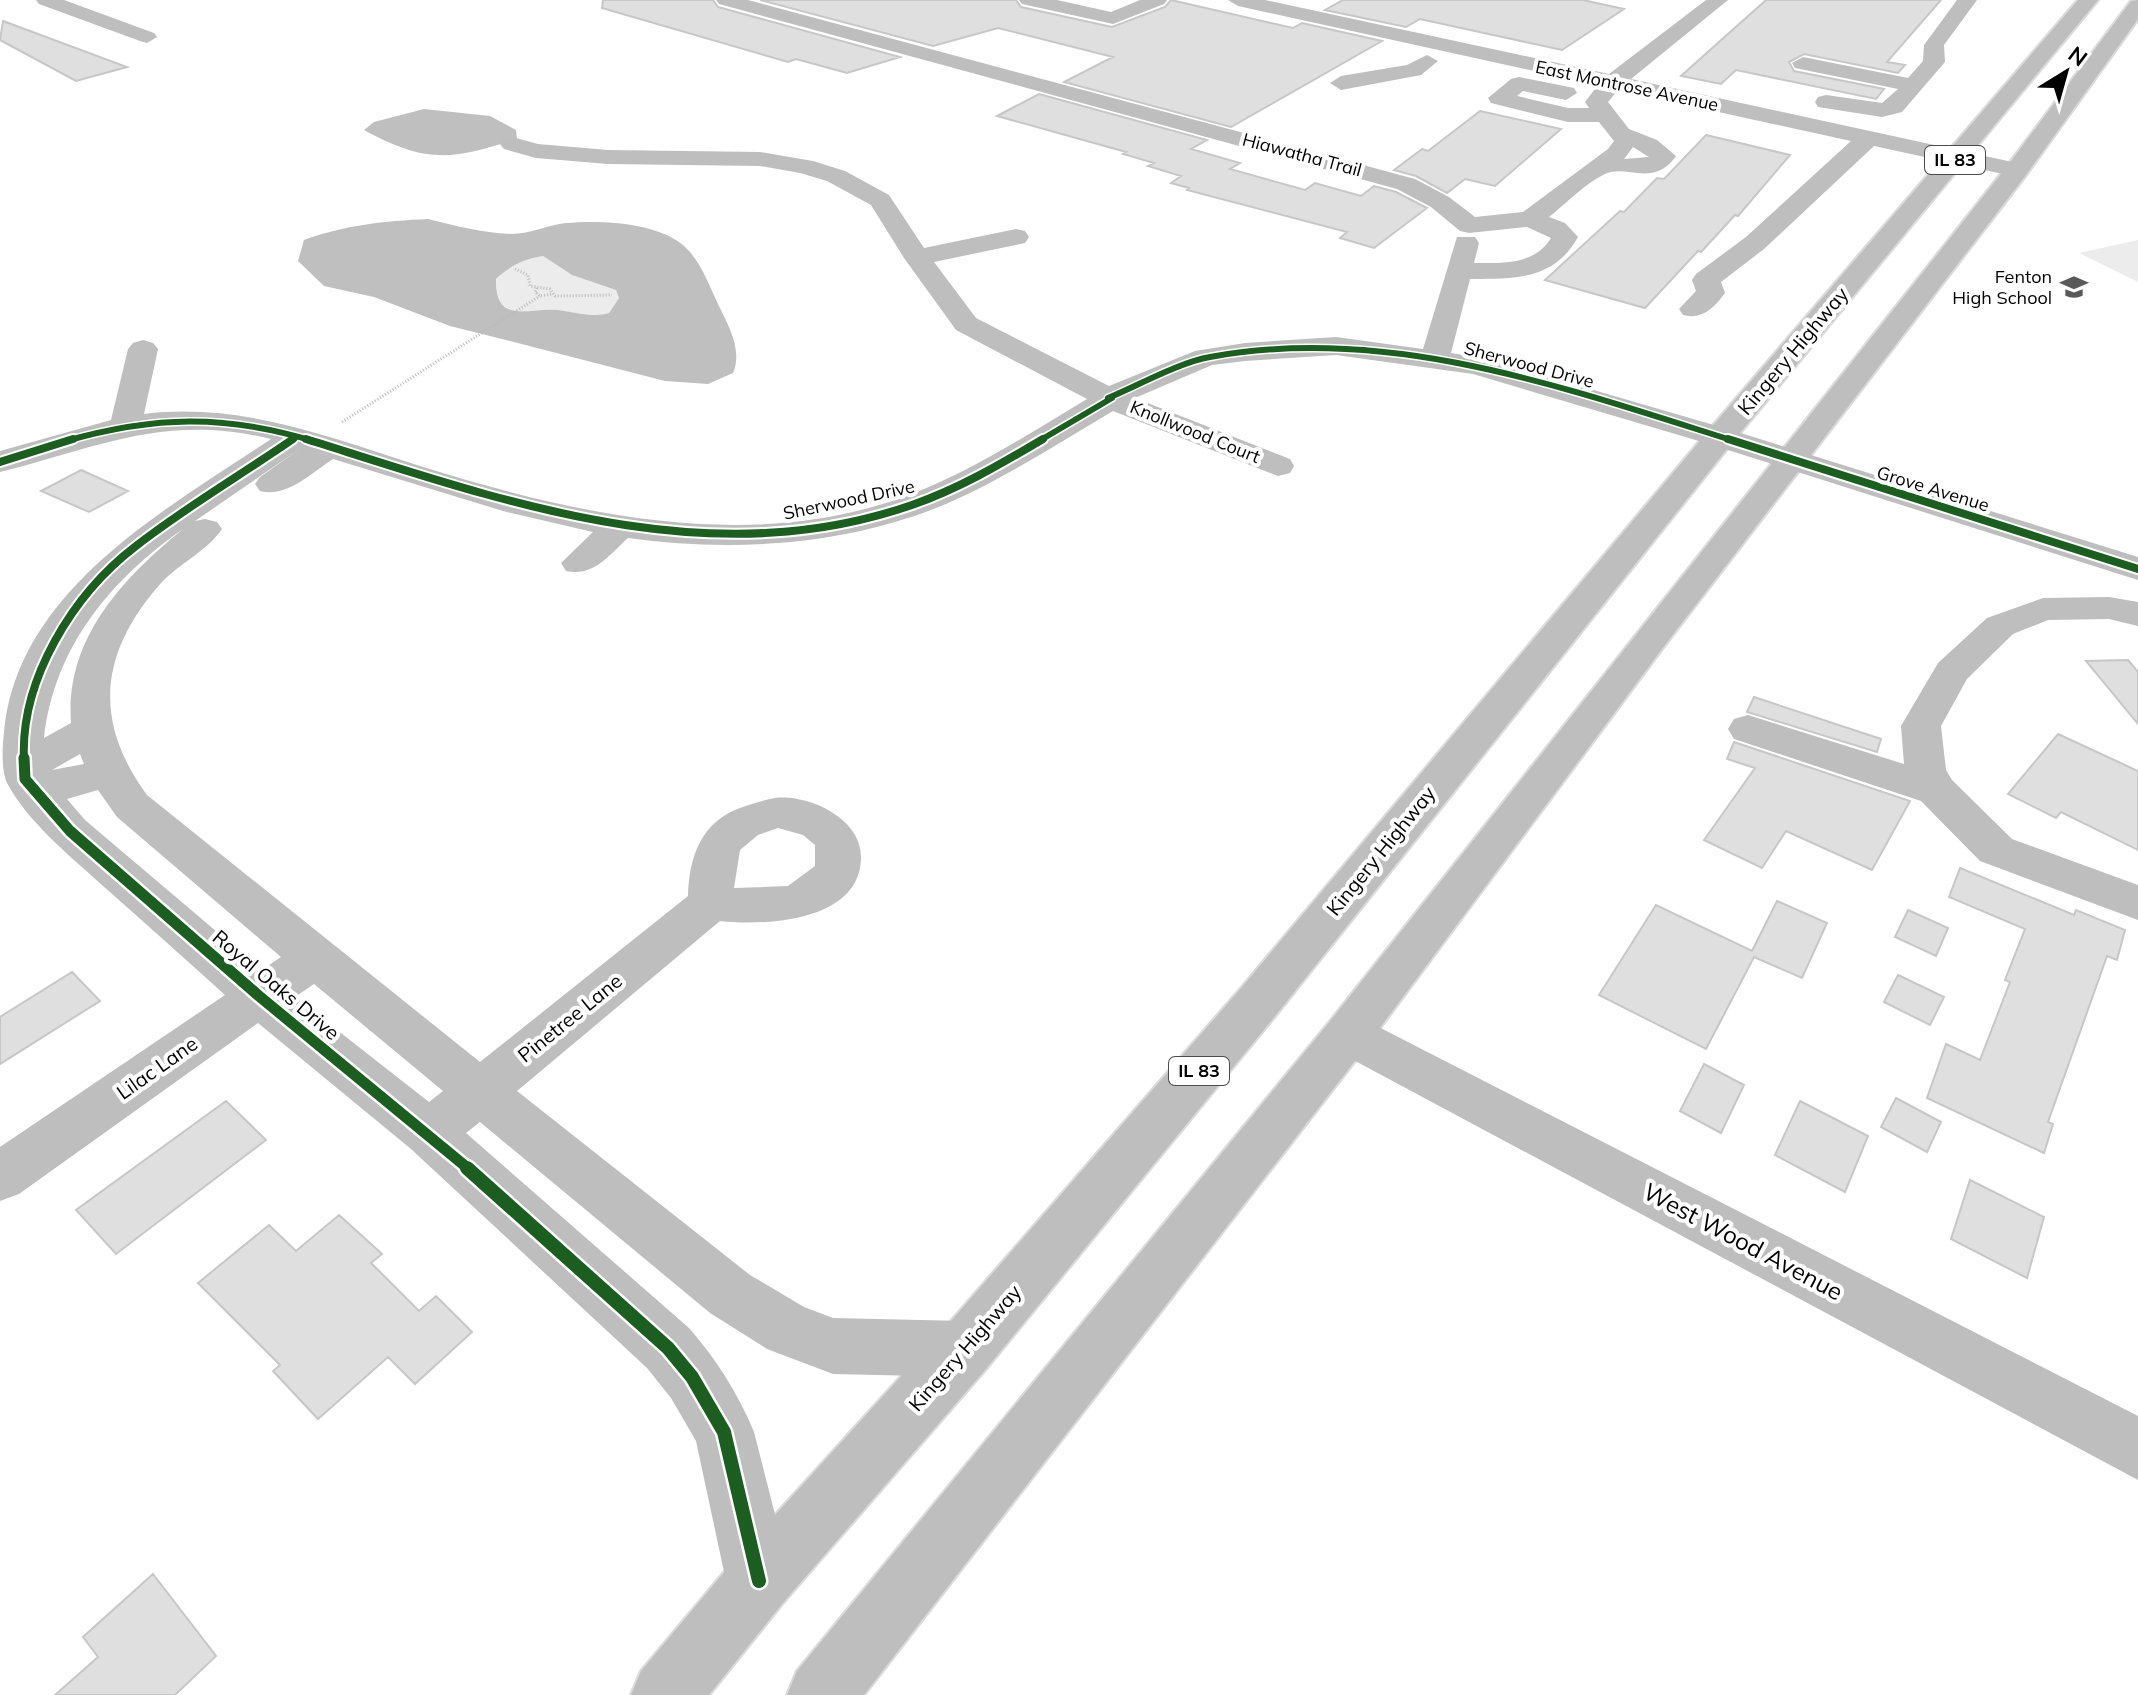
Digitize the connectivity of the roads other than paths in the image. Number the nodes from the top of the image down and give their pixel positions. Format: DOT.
graph roads {
  1 [pos="46,0"];
  2 [pos="726,0"];
  3 [pos="1029,0"];
  4 [pos="1157,0"];
  5 [pos="1238,0"];
  6 [pos="1967,0"];
  7 [pos="2088,0"];
  8 [pos="1681,3"];
  9 [pos="1714,4"];
  10 [pos="2138,5"];
  11 [pos="147,37"];
  12 [pos="1328,38"];
  13 [pos="1449,47"];
  14 [pos="1427,61"];
  15 [pos="1803,63"];
  16 [pos="1341,83"];
  17 [pos="1913,86"];
  18 [pos="1611,111"];
  19 [pos="1764,115"];
  20 [pos="1661,124"];
  21 [pos="1869,138"];
  22 [pos="512,144"];
  23 [pos="1957,157"];
  24 [pos="1602,165"];
  25 [pos="2017,170"];
  26 [pos="1578,183"];
  27 [pos="1606,190"];
  28 [pos="1530,219"];
  29 [pos="1469,225"];
  30 [pos="1016,237"];
  31 [pos="917,258"];
  32 [pos="1459,271"];
  33 [pos="1693,309"];
  34 [pos="143,349"];
  35 [pos="1435,358"];
  36 [pos="1110,398"];
  37 [pos="126,425"];
  38 [pos="1720,437"];
  39 [pos="311,442"];
  40 [pos="1789,460"];
  41 [pos="0,462"];
  42 [pos="1278,466"];
  43 [pos="620,527"];
  44 [pos="579,563"];
  45 [pos="2138,569"];
  46 [pos="2138,614"];
  47 [pos="1748,729"];
  48 [pos="100,750"];
  49 [pos="12,784"];
  50 [pos="1936,790"];
  51 [pos="711,903"];
  52 [pos="2138,903"];
  53 [pos="315,958"];
  54 [pos="259,996"];
  55 [pos="1348,1034"];
  56 [pos="480,1091"];
  57 [pos="429,1133"];
  58 [pos="0,1177"];
  59 [pos="965,1349"];
  60 [pos="2138,1449"];
  61 [pos="759,1581"];
  62 [pos="665,1695"];
  63 [pos="821,1695"];
  1 -- 11 [label="main road"];
  2 -- 29 [label="main road, Hiawatha Trail"];
  3 -- 4 [label="main road"];
  5 -- 13 [label="main road, East Montrose Avenue"];
  6 -- 17 [label="main road"];
  7 -- 23 [label="main road, Kingery Highway / IL 83"];
  8 -- 9 [label="main road"];
  9 -- 18 [label="main road"];
  10 -- 25 [label="main road, IL 83"];
  12 -- 14 [label="main road"];
  13 -- 14 [label="main road"];
  13 -- 18 [label="main road, East Montrose Avenue"];
  14 -- 16 [label="main road"];
  15 -- 17 [label="main road"];
  17 -- 19 [label="main road"];
  18 -- 19 [label="main road, East Montrose Avenue"];
  18 -- 20 [label="main road"];
  18 -- 24 [label="main road"];
  18 -- 24 [label="main road"];
  19 -- 21 [label="main road, East Montrose Avenue"];
  21 -- 23 [label="main road, East Montrose Avenue"];
  21 -- 33 [label="main road"];
  22 -- 31 [label="main road, Knollwood Court"];
  23 -- 25 [label="main road, East Montrose Avenue"];
  23 -- 38 [label="main road, Kingery Highway / IL 83"];
  24 -- 26 [label="main road"];
  25 -- 40 [label="main road, IL 83"];
  26 -- 27 [label="main road"];
  26 -- 28 [label="main road"];
  28 -- 29 [label="main road"];
  28 -- 32 [label="main road"];
  29 -- 32 [label="main road"];
  30 -- 31 [label="main road"];
  31 -- 36 [label="main road, Knollwood Court"];
  32 -- 35 [label="main road"];
  34 -- 37 [label="main road"];
  35 -- 36 [label="main road, Sherwood Drive"];
  35 -- 38 [label="main road, Sherwood Drive"];
  36 -- 42 [label="main road, Knollwood Court"];
  36 -- 43 [label="main road, Sherwood Drive"];
  37 -- 39 [label="main road, Sherwood Drive"];
  37 -- 41 [label="main road, Sherwood Drive"];
  38 -- 40 [label="main road, Grove Avenue"];
  38 -- 59 [label="main road, Kingery Highway / IL 83"];
  39 -- 43 [label="main road, Sherwood Drive"];
  39 -- 48 [label="main road"];
  39 -- 49 [label="main road"];
  40 -- 45 [label="main road, Grove Avenue"];
  40 -- 55 [label="main road, IL 83"];
  43 -- 44 [label="main road"];
  46 -- 50 [label="main road"];
  47 -- 50 [label="main road"];
  48 -- 49 [label="main road"];
  48 -- 53 [label="main road"];
  49 -- 54 [label="main road, Royal Oaks Drive"];
  50 -- 52 [label="main road"];
  51 -- 56 [label="main road, Pinetree Lane"];
  53 -- 54 [label="main road, Lilac Lane"];
  53 -- 56 [label="main road"];
  54 -- 57 [label="main road, Royal Oaks Drive"];
  54 -- 58 [label="main road, Lilac Lane"];
  55 -- 60 [label="main road, West Wood Avenue"];
  55 -- 63 [label="main road, IL 83"];
  56 -- 57 [label="main road, Pinetree Lane"];
  56 -- 59 [label="main road"];
  57 -- 61 [label="main road, Royal Oaks Drive"];
  59 -- 61 [label="main road, Kingery Highway / IL 83"];
  61 -- 62 [label="main road, Kingery Highway / IL 83"];
}
